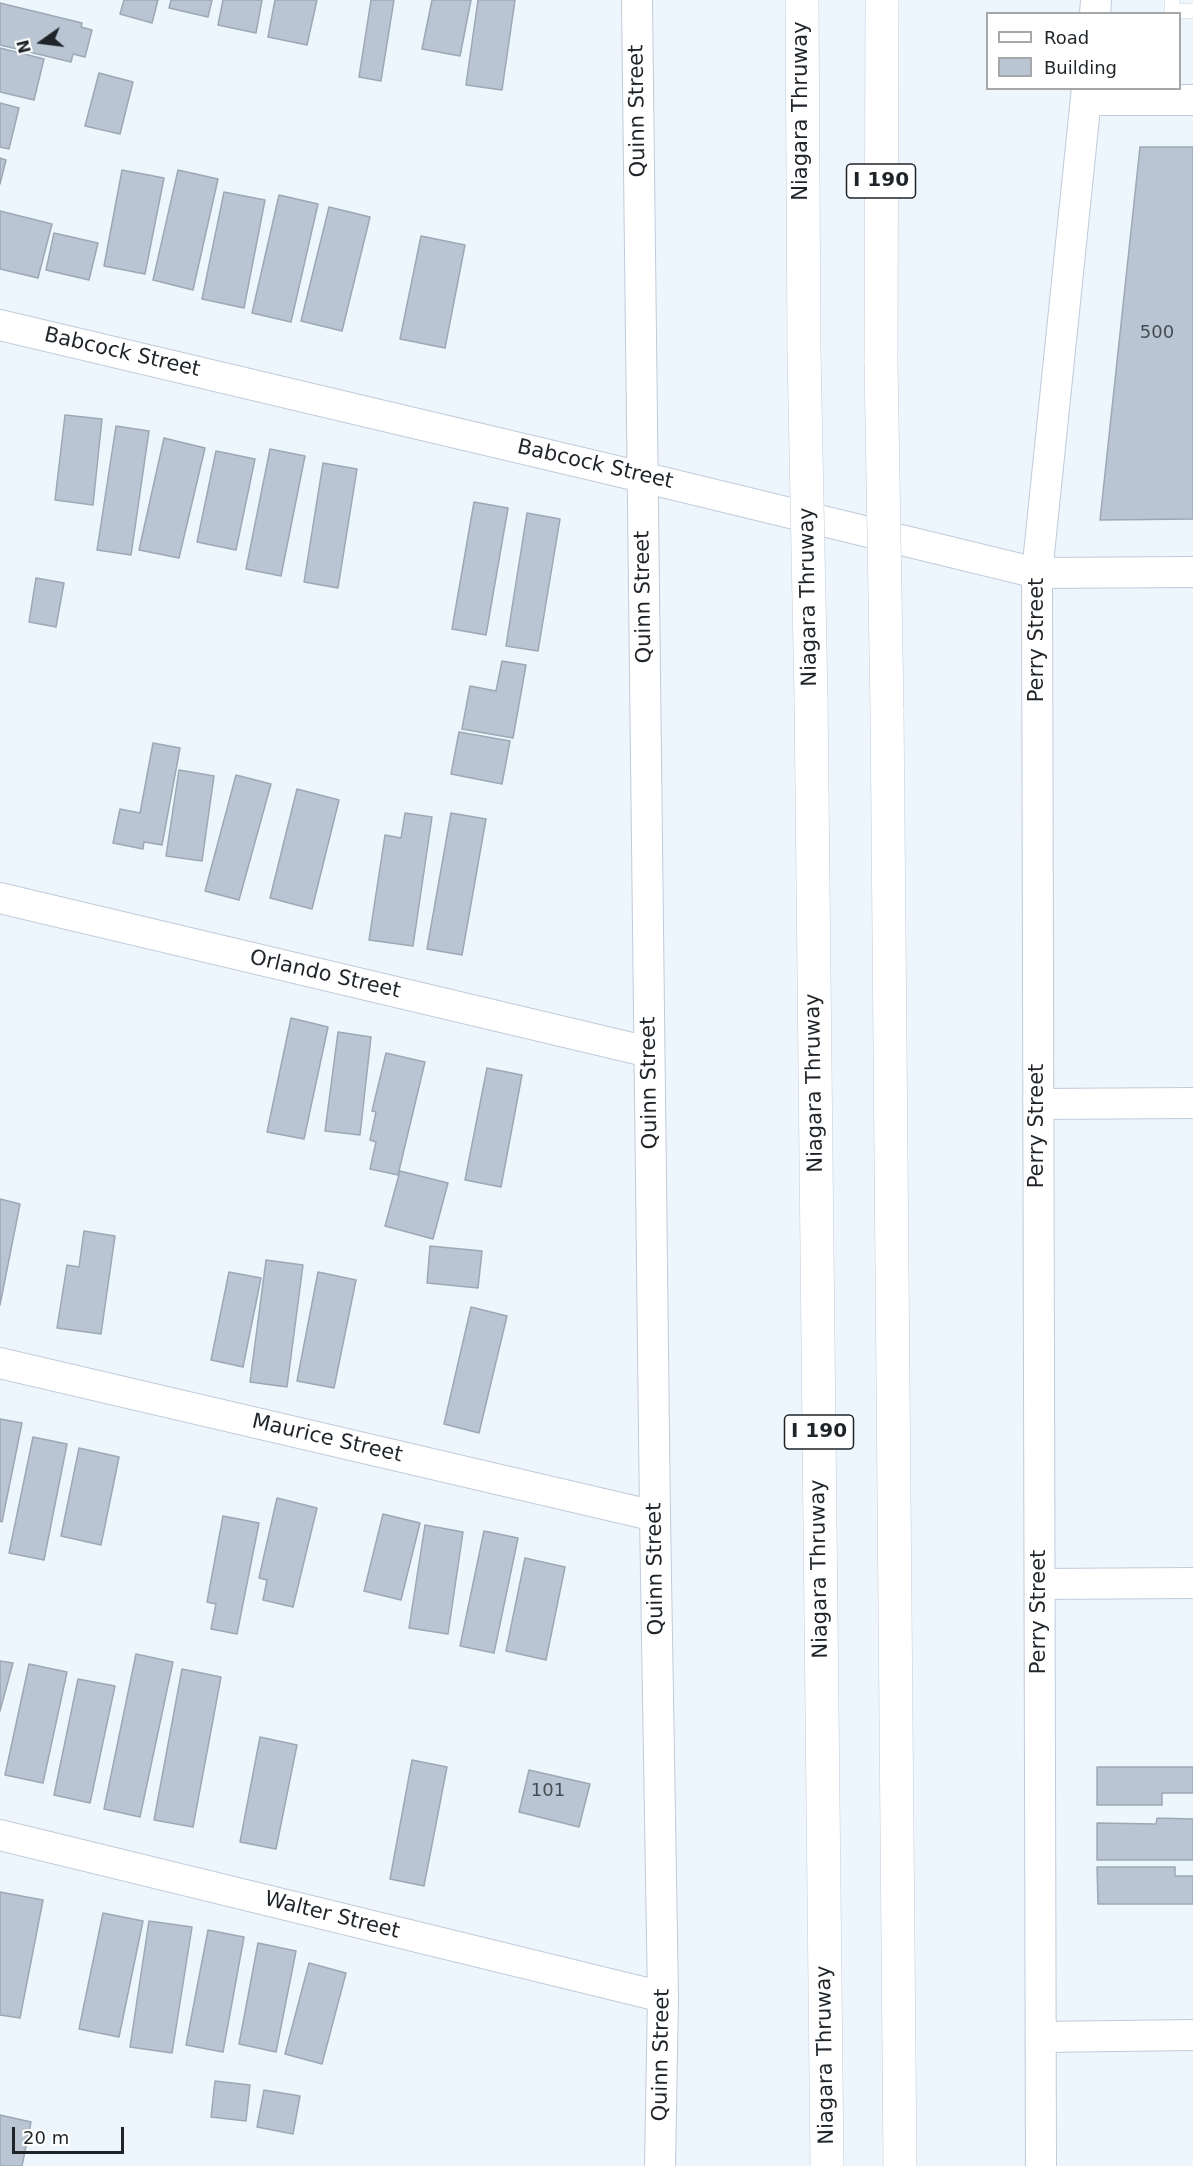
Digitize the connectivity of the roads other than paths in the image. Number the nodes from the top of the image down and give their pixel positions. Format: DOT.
graph roads {
  1 [pos="637,0"];
  2 [pos="802,0"];
  3 [pos="882,0"];
  4 [pos="1172,0"];
  5 [pos="1193,11"];
  6 [pos="1086,94"];
  7 [pos="1193,100"];
  8 [pos="0,325"];
  9 [pos="642,477"];
  10 [pos="1193,572"];
  11 [pos="1037,573"];
  12 [pos="0,898"];
  13 [pos="649,1052"];
  14 [pos="1193,1103"];
  15 [pos="1038,1104"];
  16 [pos="0,1363"];
  17 [pos="655,1516"];
  18 [pos="1193,1582"];
  19 [pos="1040,1584"];
  20 [pos="0,1835"];
  21 [pos="663,1997"];
  22 [pos="1193,2035"];
  23 [pos="1041,2037"];
  24 [pos="660,2166"];
  25 [pos="827,2166"];
  26 [pos="900,2166"];
  27 [pos="1041,2166"];
  1 -- 9 [label="street, Quinn Street"];
  2 -- 25 [label="highway, Niagara Thruway / I 190, bridge"];
  3 -- 26 [label="highway, I 190, bridge"];
  4 -- 5 [label="lane"];
  6 -- 7 [label="street"];
  6 -- 11 [label="street, Perry Street"];
  8 -- 9 [label="street, Babcock Street"];
  9 -- 11 [label="street, Babcock Street"];
  9 -- 13 [label="street, Quinn Street"];
  10 -- 11 [label="street, Babcock Street"];
  11 -- 15 [label="street, Perry Street"];
  12 -- 13 [label="street, Orlando Street"];
  13 -- 17 [label="street, Quinn Street"];
  14 -- 15 [label="street"];
  15 -- 19 [label="street, Perry Street"];
  16 -- 17 [label="street, Maurice Street"];
  17 -- 21 [label="street, Quinn Street"];
  18 -- 19 [label="street"];
  19 -- 23 [label="street, Perry Street"];
  20 -- 21 [label="street, Walter Street"];
  21 -- 24 [label="street, Quinn Street"];
  22 -- 23 [label="street"];
  23 -- 27 [label="street, Perry Street"];
}
